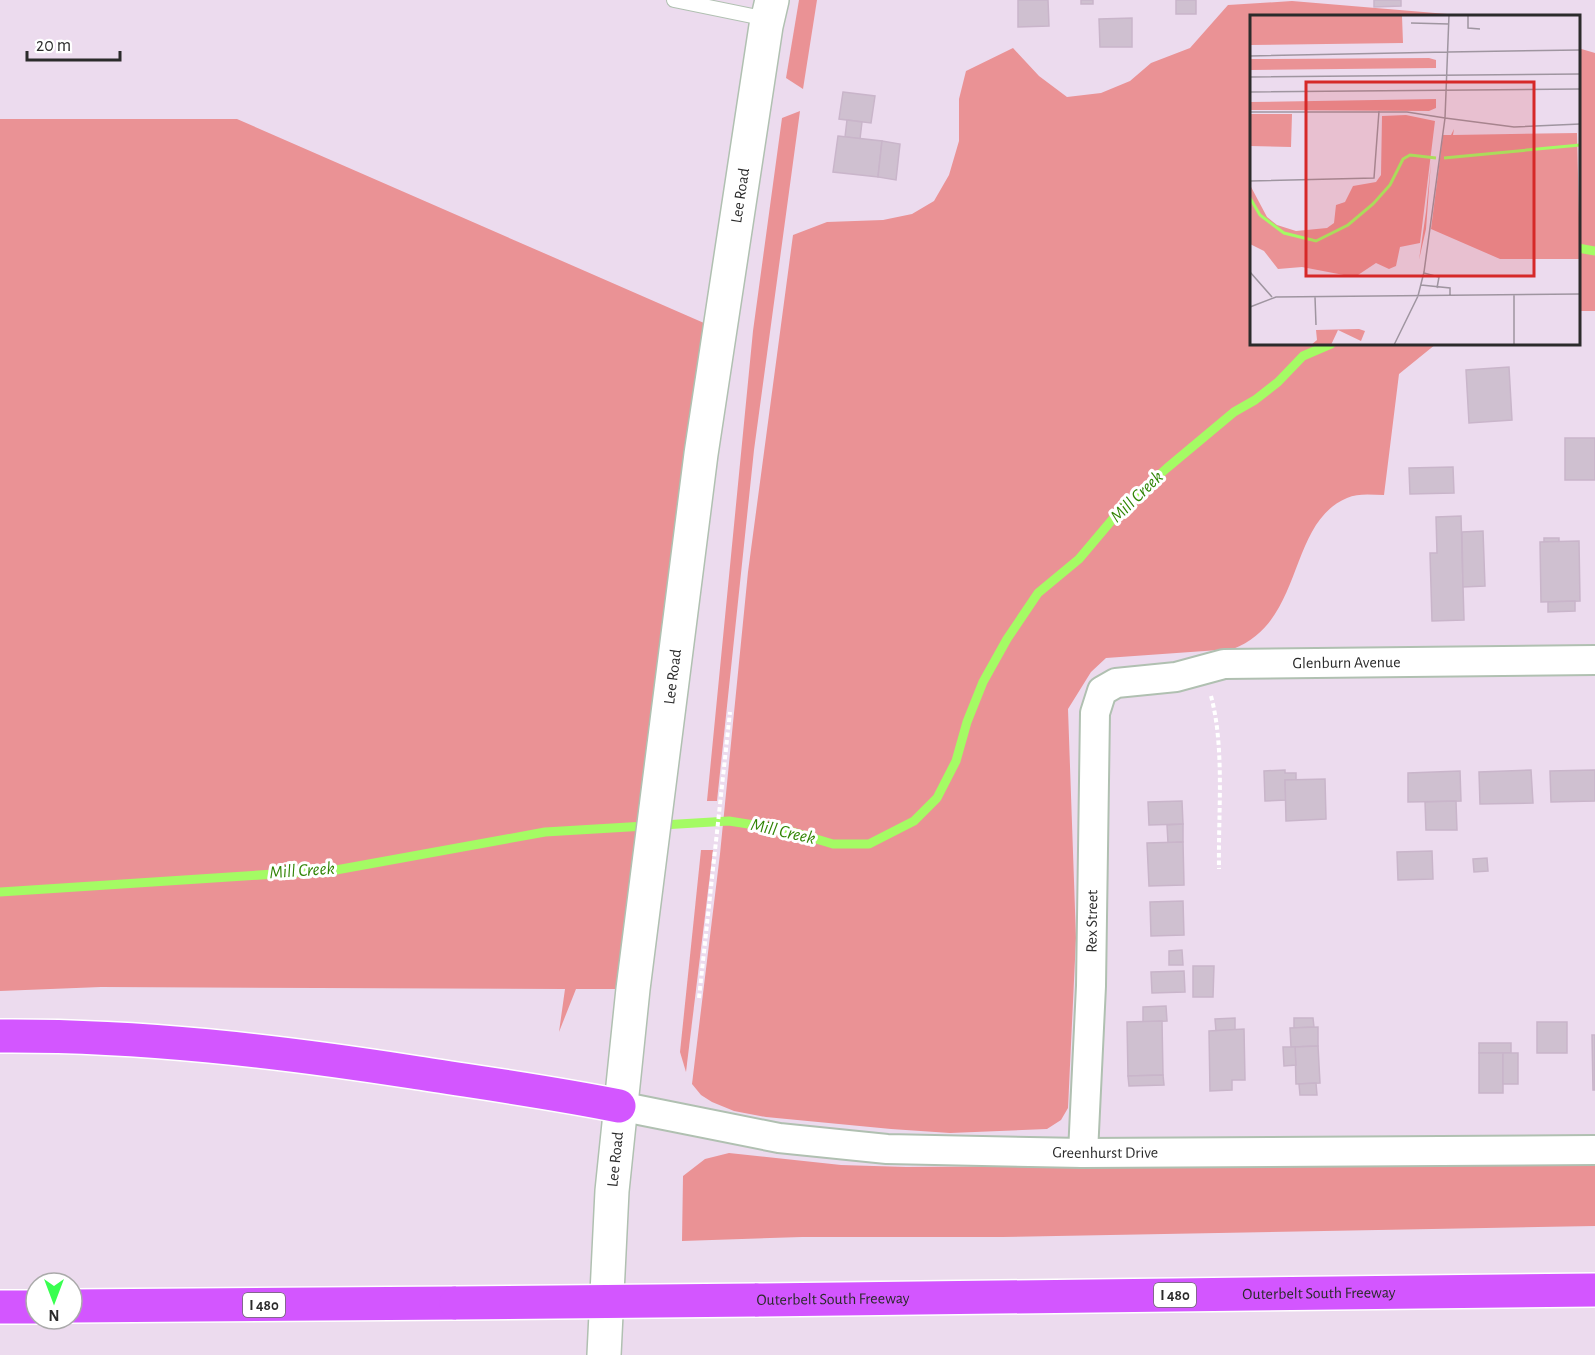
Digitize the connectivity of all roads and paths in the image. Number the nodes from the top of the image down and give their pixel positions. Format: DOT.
graph roads {
  1 [pos="674,0"];
  2 [pos="770,10"];
  3 [pos="1595,660"];
  4 [pos="1199,671"];
  5 [pos="1102,691"];
  6 [pos="730,712"];
  7 [pos="1219,869"];
  8 [pos="699,998"];
  9 [pos="0,1036"];
  10 [pos="619,1106"];
  11 [pos="1595,1150"];
  12 [pos="1083,1153"];
  13 [pos="1595,1290"];
  14 [pos="84,1306"];
  15 [pos="0,1307"];
  16 [pos="24,1307"];
  17 [pos="604,1355"];
  1 -- 2 [label="lane"];
  2 -- 10 [label="main road, Lee Road"];
  3 -- 4 [label="street, Glenburn Avenue"];
  4 -- 5 [label="street, Glenburn Avenue"];
  4 -- 7 [label="path"];
  5 -- 12 [label="street, Rex Street"];
  6 -- 8 [label="path"];
  9 -- 10 [label="highway"];
  10 -- 12 [label="street, Greenhurst Drive"];
  10 -- 17 [label="main road, Lee Road"];
  11 -- 12 [label="street, Greenhurst Drive"];
  13 -- 14 [label="highway, Outerbelt South Freeway / I 480, bridge"];
  15 -- 16 [label="highway"];
}
